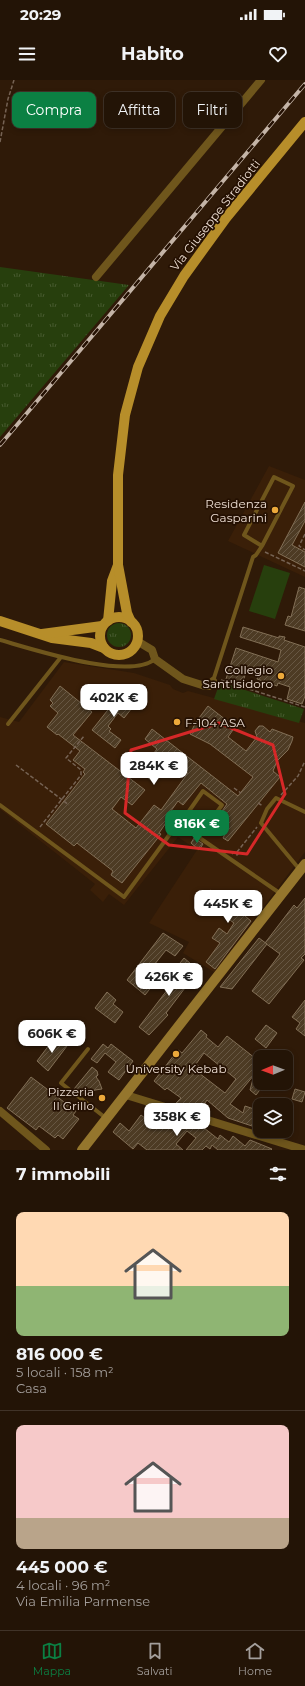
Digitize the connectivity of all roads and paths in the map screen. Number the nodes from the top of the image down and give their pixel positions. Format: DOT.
graph roads {
  1 [pos="14,80"];
  2 [pos="261,80"];
  3 [pos="305,122"];
  4 [pos="0,142"];
  5 [pos="96,277"];
  6 [pos="305,534"];
  7 [pos="261,548"];
  8 [pos="305,550"];
  9 [pos="118,565"];
  10 [pos="305,571"];
  11 [pos="0,621"];
  12 [pos="131,622"];
  13 [pos="105,624"];
  14 [pos="42,634"];
  15 [pos="0,640"];
  16 [pos="137,641"];
  17 [pos="104,648"];
  18 [pos="61,657"];
  19 [pos="155,659"];
  20 [pos="214,679"];
  21 [pos="305,707"];
  22 [pos="8,724"];
  23 [pos="84,736"];
  24 [pos="305,761"];
  25 [pos="16,765"];
  26 [pos="234,788"];
  27 [pos="241,793"];
  28 [pos="276,798"];
  29 [pos="61,799"];
  30 [pos="0,805"];
  31 [pos="69,805"];
  32 [pos="305,812"];
  33 [pos="179,823"];
  34 [pos="261,823"];
  35 [pos="36,832"];
  36 [pos="199,837"];
  37 [pos="233,854"];
  38 [pos="302,867"];
  39 [pos="281,894"];
  40 [pos="88,1049"];
  41 [pos="126,1095"];
  42 [pos="0,1111"];
  43 [pos="107,1119"];
  44 [pos="282,1147"];
  45 [pos="46,1150"];
  46 [pos="82,1150"];
  47 [pos="305,1150"];
  1 -- 4 [label="path"];
  2 -- 5 [label="street"];
  3 -- 9 [label="main road, Via Giuseppe Stradiotti"];
  6 -- 8 [label="path"];
  7 -- 7 [label="lane"];
  7 -- 10 [label="path"];
  7 -- 20 [label="lane"];
  9 -- 12 [label="main road, Via Giuseppe Stradiotti"];
  9 -- 13 [label="main road, Via Giuseppe Stradiotti"];
  11 -- 14 [label="main road"];
  12 -- 13 [label="main road"];
  12 -- 16 [label="main road"];
  13 -- 14 [label="main road"];
  13 -- 17 [label="main road"];
  14 -- 17 [label="main road"];
  15 -- 18 [label="lane"];
  16 -- 17 [label="main road"];
  16 -- 19 [label="street"];
  18 -- 19 [label="lane"];
  18 -- 22 [label="lane"];
  19 -- 20 [label="street"];
  20 -- 21 [label="path"];
  23 -- 29 [label="path"];
  24 -- 28 [label="path"];
  25 -- 29 [label="path"];
  26 -- 27 [label="path"];
  28 -- 32 [label="lane"];
  28 -- 34 [label="lane"];
  29 -- 31 [label="path"];
  29 -- 35 [label="path"];
  30 -- 35 [label="lane"];
  33 -- 35 [label="lane"];
  33 -- 36 [label="lane"];
  33 -- 36 [label="lane"];
  34 -- 37 [label="path"];
  34 -- 38 [label="lane"];
  36 -- 39 [label="lane"];
  38 -- 39 [label="main road"];
  39 -- 41 [label="main road"];
  40 -- 43 [label="lane"];
  41 -- 43 [label="main road"];
  41 -- 44 [label="street"];
  42 -- 45 [label="street"];
  43 -- 46 [label="main road"];
  44 -- 47 [label="street"];
}
